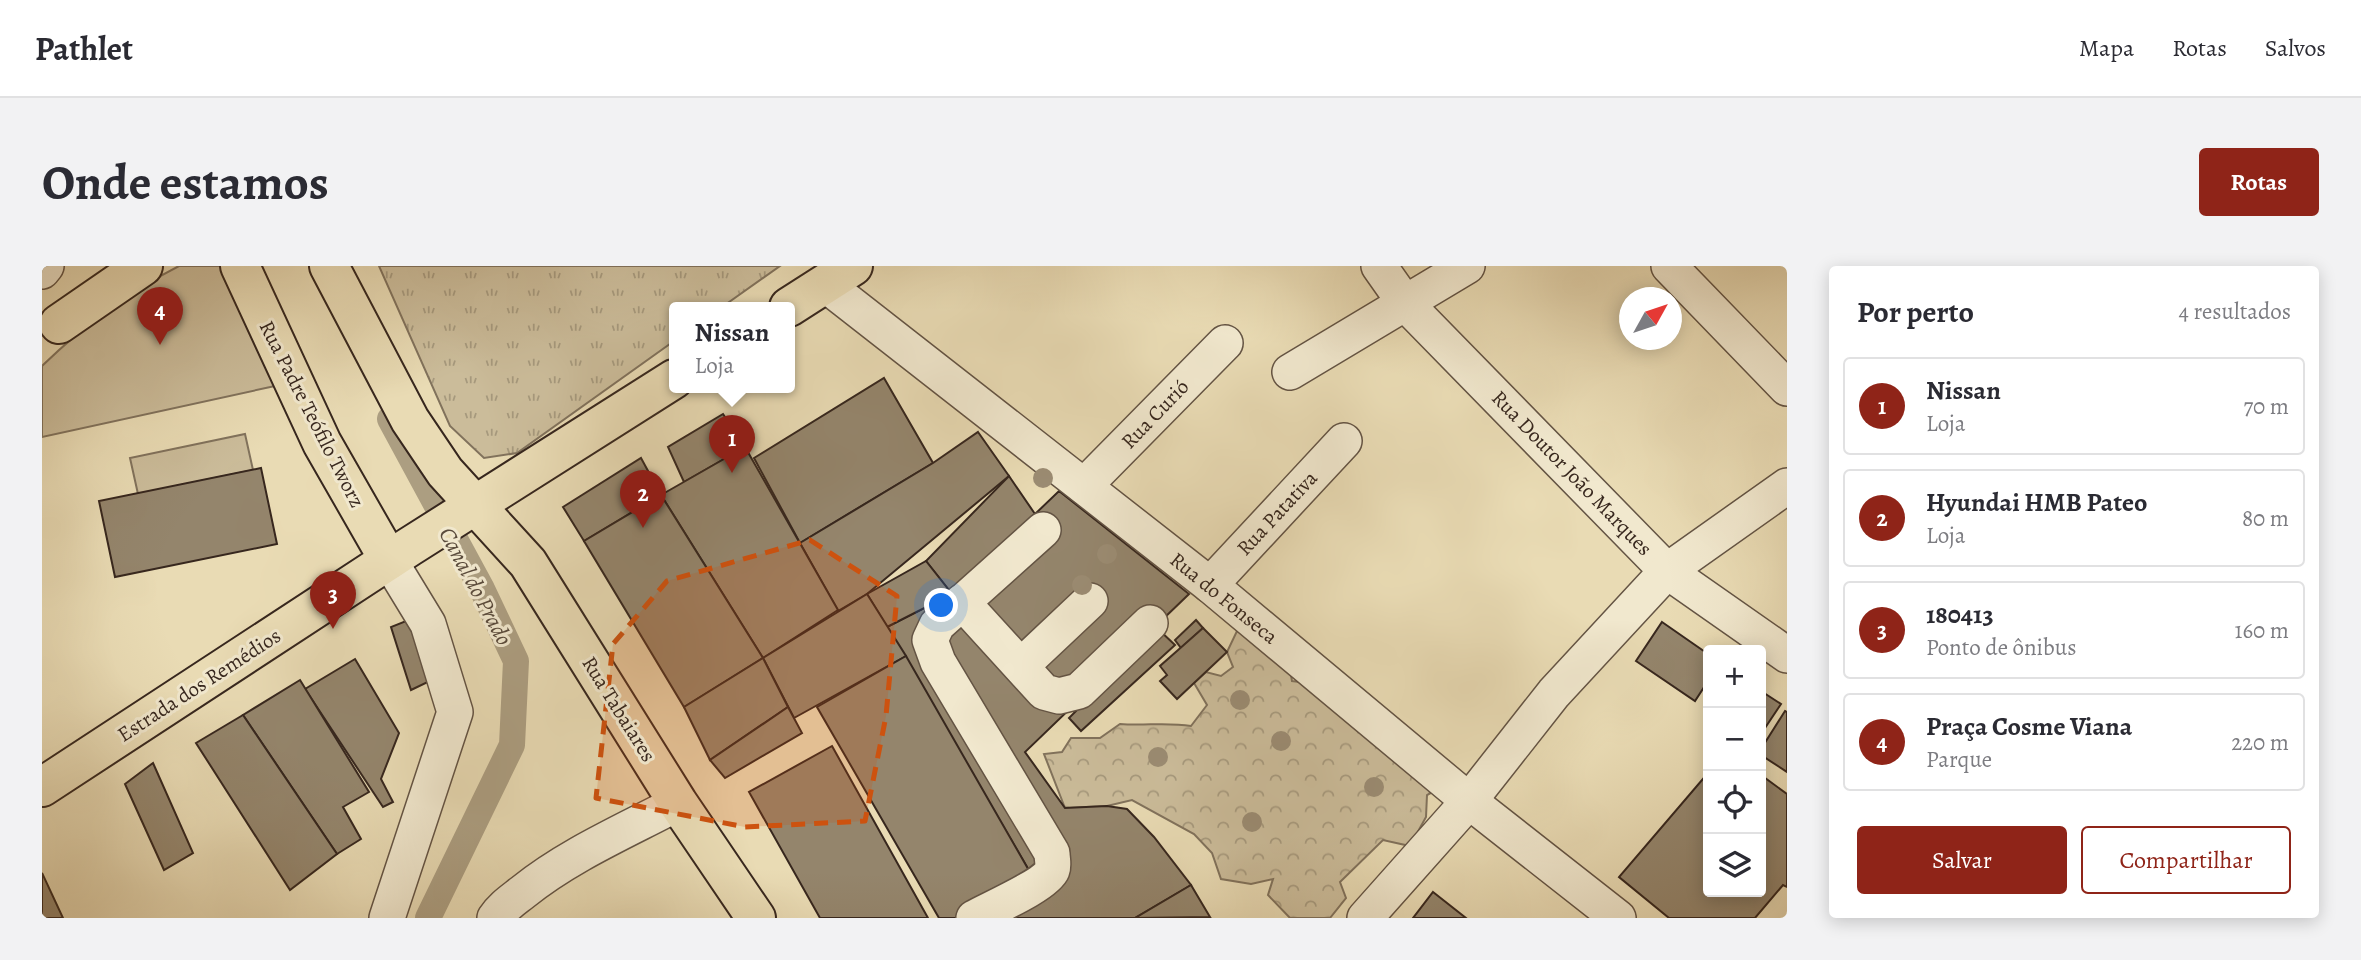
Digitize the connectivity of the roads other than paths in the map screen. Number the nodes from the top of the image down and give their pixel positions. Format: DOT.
graph roads {
  1 [pos="46,266"];
  2 [pos="102,266"];
  3 [pos="143,266"];
  4 [pos="240,266"];
  5 [pos="329,266"];
  6 [pos="1379,266"];
  7 [pos="1467,266"];
  8 [pos="1669,266"];
  9 [pos="42,271"];
  10 [pos="839,275"];
  11 [pos="795,303"];
  12 [pos="1405,303"];
  13 [pos="50,332"];
  14 [pos="1225,343"];
  15 [pos="1290,372"];
  16 [pos="669,382"];
  17 [pos="1787,388"];
  18 [pos="1344,441"];
  19 [pos="1084,486"];
  20 [pos="1787,486"];
  21 [pos="466,511"];
  22 [pos="1042,530"];
  23 [pos="399,553"];
  24 [pos="1667,571"];
  25 [pos="1210,585"];
  26 [pos="1090,601"];
  27 [pos="962,602"];
  28 [pos="1150,623"];
  29 [pos="1787,655"];
  30 [pos="1021,666"];
  31 [pos="42,787"];
  32 [pos="1469,801"];
  33 [pos="678,803"];
  34 [pos="388,915"];
  35 [pos="495,918"];
  36 [pos="756,918"];
  37 [pos="974,918"];
  38 [pos="1366,918"];
  39 [pos="1618,918"];
  1 -- 9 [label="street"];
  2 -- 13 [label="main road"];
  3 -- 13 [label="main road"];
  4 -- 23 [label="main road, Rua Padre Teófilo Tworz"];
  5 -- 21 [label="main road"];
  6 -- 12 [label="street, Rua Doutor João Marques"];
  7 -- 12 [label="street"];
  8 -- 17 [label="street"];
  10 -- 11 [label="main road"];
  10 -- 19 [label="street, Rua do Fonseca"];
  12 -- 15 [label="street"];
  12 -- 24 [label="street, Rua Doutor João Marques"];
  14 -- 19 [label="street, Rua Curió"];
  16 -- 21 [label="main road, Estrada dos Remédios"];
  18 -- 25 [label="street, Rua Patativa"];
  19 -- 25 [label="street, Rua do Fonseca"];
  20 -- 24 [label="street"];
  21 -- 23 [label="main road, Estrada dos Remédios"];
  21 -- 33 [label="main road, Rua Tabaiares"];
  22 -- 27 [label="street"];
  23 -- 31 [label="main road, Estrada dos Remédios"];
  23 -- 34 [label="street"];
  24 -- 29 [label="street, Rua Doutor João Marques"];
  24 -- 32 [label="street"];
  25 -- 32 [label="street, Rua do Fonseca"];
  26 -- 30 [label="street"];
  27 -- 30 [label="street"];
  27 -- 37 [label="street"];
  28 -- 30 [label="street"];
  32 -- 38 [label="street"];
  32 -- 39 [label="street, Rua do Fonseca"];
  33 -- 35 [label="street"];
  33 -- 36 [label="main road, Rua Tabaiares"];
}
